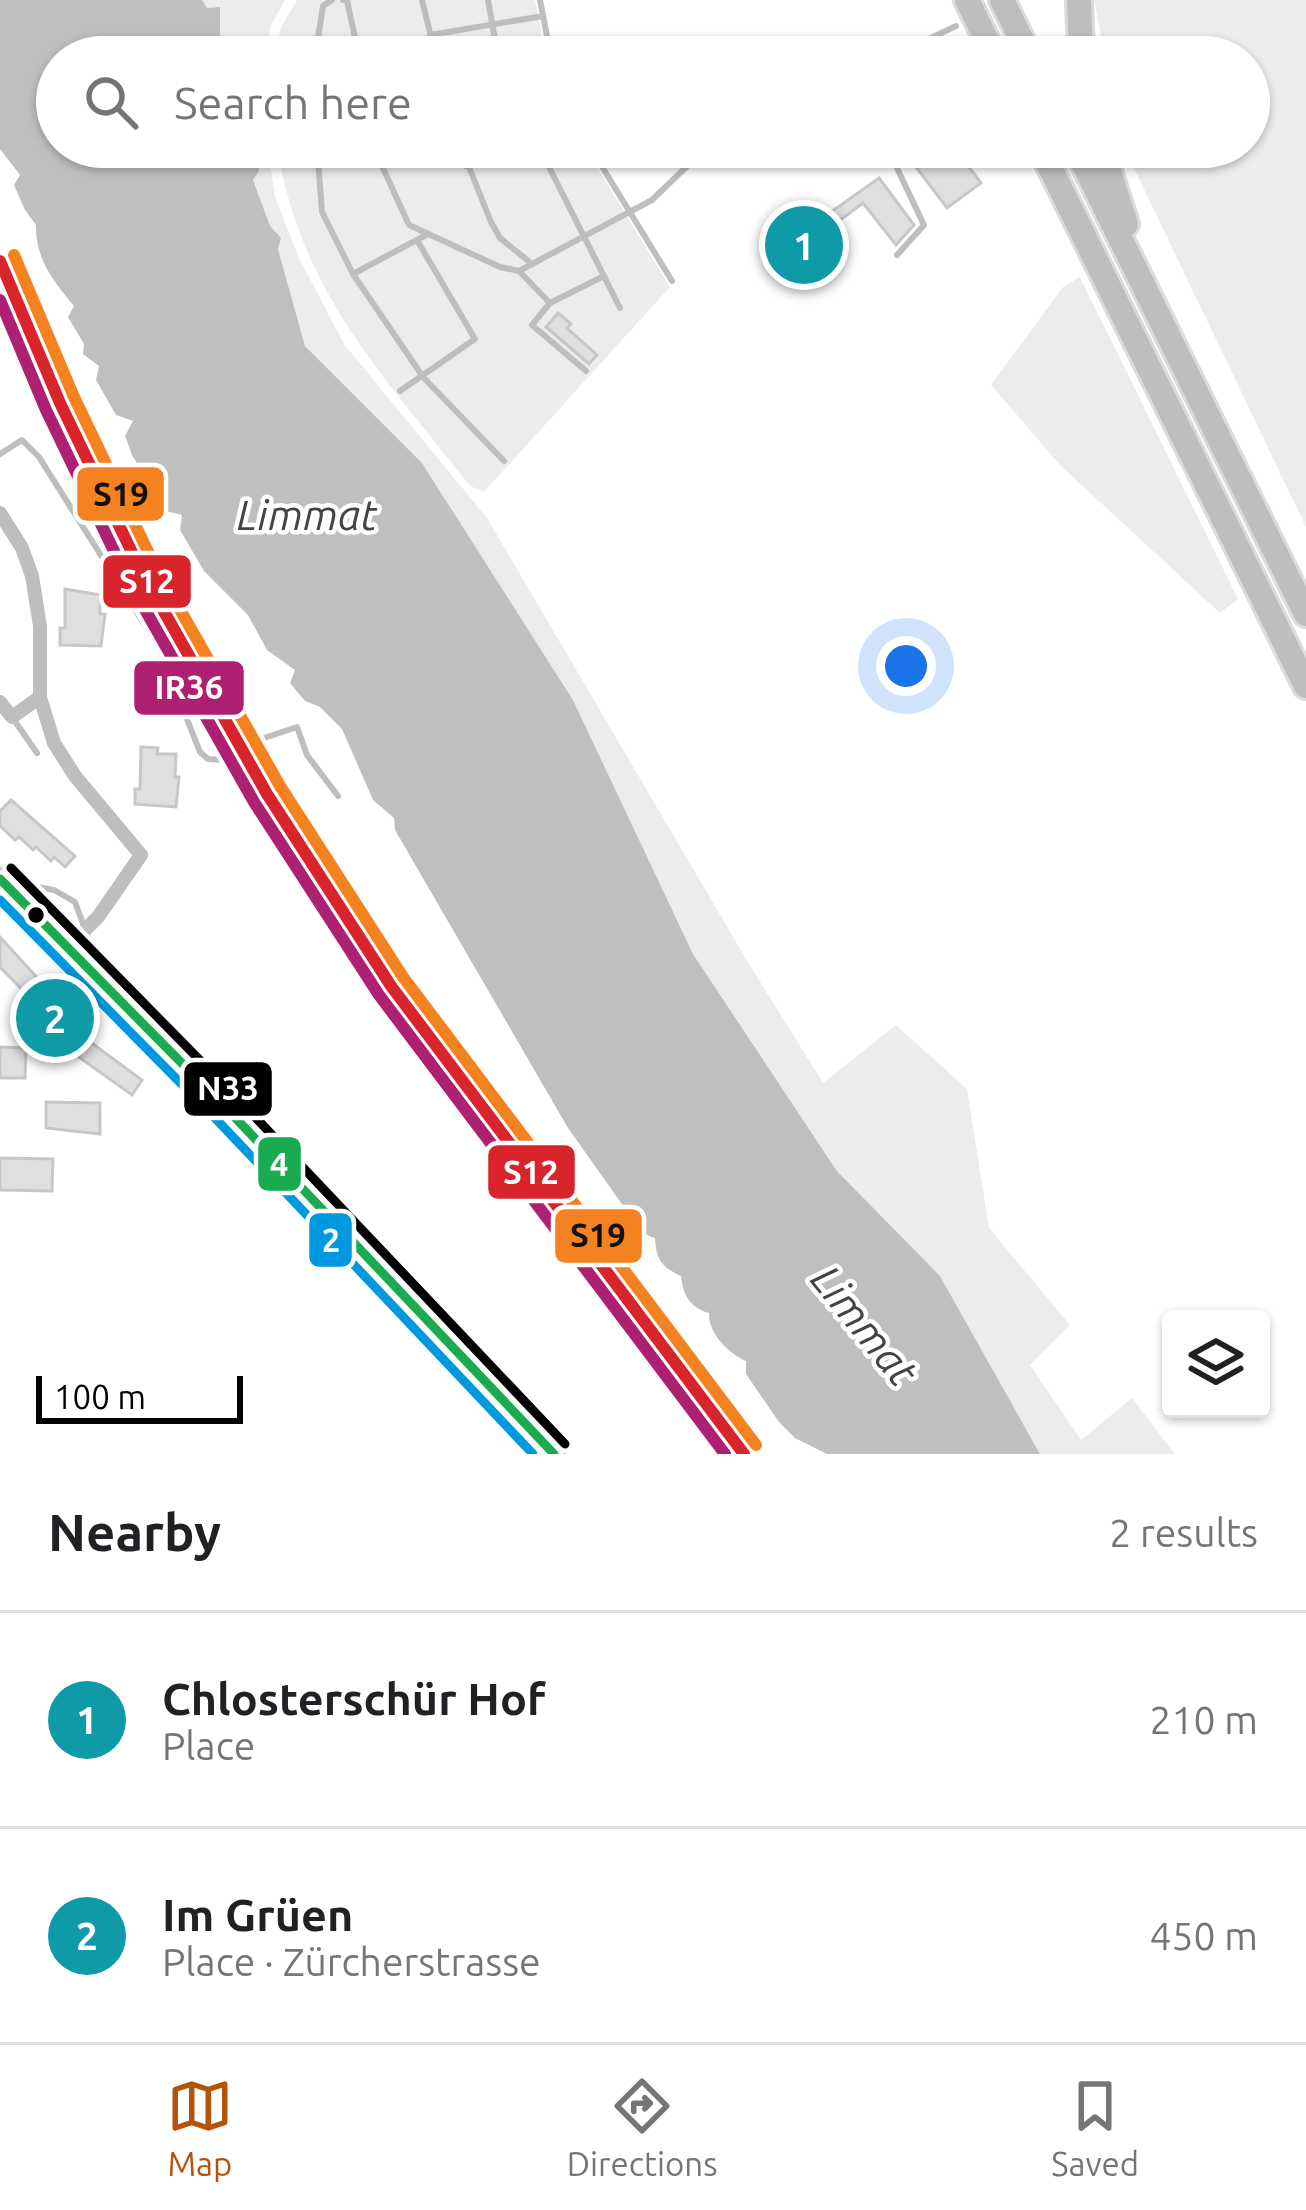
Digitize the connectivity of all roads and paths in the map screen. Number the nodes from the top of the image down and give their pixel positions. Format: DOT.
graph roads {
  1 [pos="332,0"];
  2 [pos="346,0"];
  3 [pos="422,0"];
  4 [pos="488,0"];
  5 [pos="540,0"];
  6 [pos="967,0"];
  7 [pos="1002,0"];
  8 [pos="1078,0"];
  9 [pos="543,16"];
  10 [pos="493,24"];
  11 [pos="956,26"];
  12 [pos="430,35"];
  13 [pos="318,36"];
  14 [pos="354,36"];
  15 [pos="495,36"];
  16 [pos="547,36"];
  17 [pos="935,36"];
  18 [pos="985,36"];
  19 [pos="1020,36"];
  20 [pos="1080,36"];
  21 [pos="319,168"];
  22 [pos="385,168"];
  23 [pos="467,168"];
  24 [pos="550,168"];
  25 [pos="603,168"];
  26 [pos="685,168"];
  27 [pos="897,168"];
  28 [pos="1050,168"];
  29 [pos="1085,168"];
  30 [pos="1107,168"];
  31 [pos="630,212"];
  32 [pos="428,234"];
  33 [pos="584,236"];
  34 [pos="418,240"];
  35 [pos="897,255"];
  36 [pos="532,264"];
  37 [pos="519,271"];
  38 [pos="353,274"];
  39 [pos="604,276"];
  40 [pos="672,281"];
  41 [pos="1145,290"];
  42 [pos="550,303"];
  43 [pos="620,308"];
  44 [pos="586,371"];
  45 [pos="423,376"];
  46 [pos="400,391"];
  47 [pos="0,454"];
  48 [pos="504,461"];
  49 [pos="0,513"];
  50 [pos="1306,614"];
  51 [pos="1306,686"];
  52 [pos="40,698"];
  53 [pos="0,702"];
  54 [pos="12,717"];
  55 [pos="255,742"];
  56 [pos="38,753"];
  57 [pos="224,760"];
  58 [pos="338,796"];
  59 [pos="2,882"];
  60 [pos="86,928"];
  61 [pos="66,949"];
  62 [pos="107,990"];
  63 [pos="554,1454"];
  1 -- 13 [label="lane"];
  2 -- 14 [label="lane"];
  3 -- 12 [label="lane"];
  4 -- 10 [label="lane"];
  5 -- 9 [label="lane"];
  6 -- 18 [label="highway"];
  7 -- 19 [label="highway"];
  8 -- 20 [label="highway"];
  9 -- 10 [label="lane"];
  9 -- 16 [label="lane"];
  10 -- 12 [label="lane"];
  10 -- 15 [label="lane"];
  11 -- 17 [label="lane"];
  21 -- 38 [label="lane"];
  22 -- 32 [label="lane"];
  23 -- 36 [label="lane"];
  24 -- 33 [label="lane"];
  25 -- 31 [label="lane"];
  26 -- 31 [label="lane"];
  27 -- 35 [label="lane"];
  28 -- 51 [label="highway"];
  29 -- 41 [label="highway"];
  30 -- 41 [label="highway"];
  31 -- 33 [label="lane"];
  31 -- 40 [label="lane"];
  32 -- 34 [label="lane"];
  32 -- 37 [label="lane"];
  33 -- 36 [label="lane"];
  33 -- 39 [label="lane"];
  34 -- 38 [label="lane"];
  34 -- 45 [label="lane"];
  36 -- 37 [label="lane"];
  37 -- 42 [label="lane"];
  38 -- 45 [label="lane"];
  39 -- 42 [label="lane"];
  39 -- 43 [label="lane"];
  41 -- 50 [label="highway"];
  42 -- 44 [label="lane"];
  45 -- 46 [label="lane"];
  45 -- 48 [label="lane"];
  47 -- 57 [label="lane"];
  49 -- 52 [label="street"];
  52 -- 54 [label="street"];
  52 -- 60 [label="street"];
  53 -- 54 [label="street"];
  54 -- 56 [label="lane"];
  55 -- 58 [label="lane"];
  59 -- 60 [label="lane"];
  59 -- 61 [label="main road"];
  60 -- 61 [label="street"];
  60 -- 62 [label="lane"];
  61 -- 62 [label="main road"];
  62 -- 63 [label="main road"];
}
